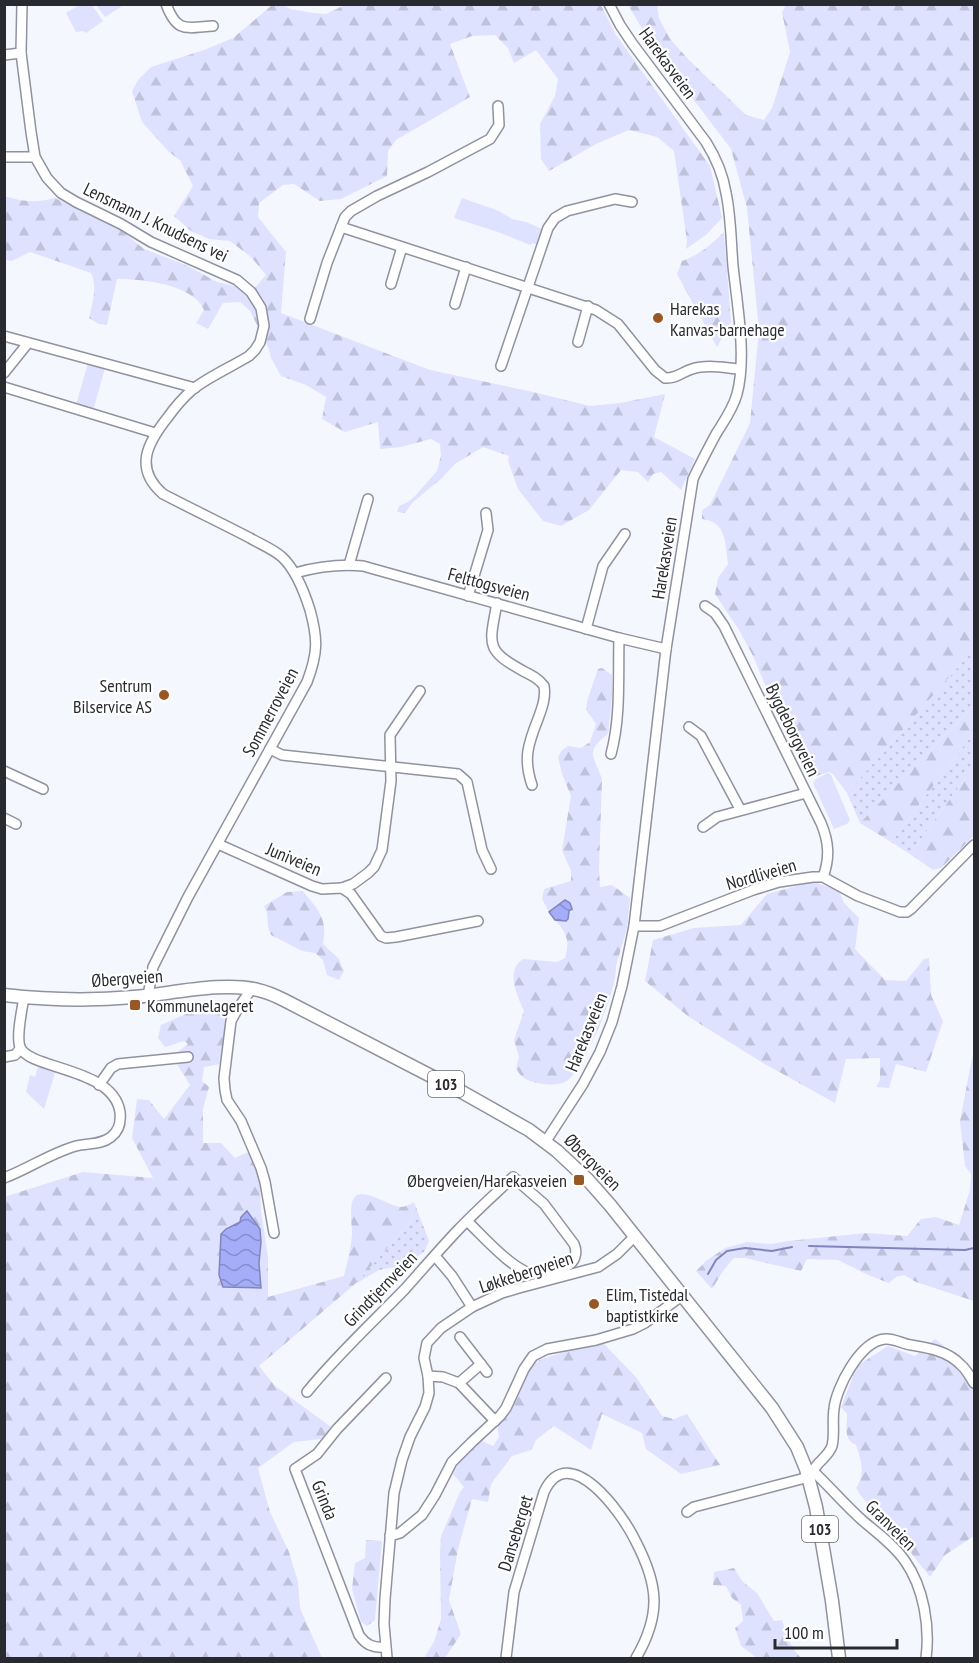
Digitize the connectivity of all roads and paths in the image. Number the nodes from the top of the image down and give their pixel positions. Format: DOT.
graph roads {
  1 [pos="22,4"];
  2 [pos="166,4"];
  3 [pos="609,4"];
  4 [pos="213,26"];
  5 [pos="21,53"];
  6 [pos="4,55"];
  7 [pos="498,106"];
  8 [pos="4,157"];
  9 [pos="35,157"];
  10 [pos="632,202"];
  11 [pos="341,227"];
  12 [pos="402,247"];
  13 [pos="466,267"];
  14 [pos="391,284"];
  15 [pos="528,287"];
  16 [pos="454,304"];
  17 [pos="588,306"];
  18 [pos="310,319"];
  19 [pos="4,336"];
  20 [pos="578,342"];
  21 [pos="28,343"];
  22 [pos="249,356"];
  23 [pos="501,366"];
  24 [pos="740,369"];
  25 [pos="4,373"];
  26 [pos="4,387"];
  27 [pos="195,388"];
  28 [pos="155,433"];
  29 [pos="368,500"];
  30 [pos="486,513"];
  31 [pos="625,534"];
  32 [pos="349,565"];
  33 [pos="295,573"];
  34 [pos="468,596"];
  35 [pos="497,603"];
  36 [pos="705,606"];
  37 [pos="586,628"];
  38 [pos="619,638"];
  39 [pos="666,649"];
  40 [pos="420,691"];
  41 [pos="689,727"];
  42 [pos="270,750"];
  43 [pos="611,754"];
  44 [pos="391,766"];
  45 [pos="4,771"];
  46 [pos="532,785"];
  47 [pos="43,789"];
  48 [pos="806,793"];
  49 [pos="740,809"];
  50 [pos="4,818"];
  51 [pos="16,824"];
  52 [pos="703,827"];
  53 [pos="218,844"];
  54 [pos="975,845"];
  55 [pos="491,869"];
  56 [pos="823,877"];
  57 [pos="342,888"];
  58 [pos="478,921"];
  59 [pos="634,926"];
  60 [pos="252,988"];
  61 [pos="4,995"];
  62 [pos="148,996"];
  63 [pos="24,997"];
  64 [pos="20,1049"];
  65 [pos="4,1057"];
  66 [pos="188,1057"];
  67 [pos="99,1085"];
  68 [pos="546,1141"];
  69 [pos="4,1178"];
  70 [pos="467,1221"];
  71 [pos="274,1233"];
  72 [pos="635,1236"];
  73 [pos="435,1256"];
  74 [pos="683,1295"];
  75 [pos="472,1307"];
  76 [pos="460,1337"];
  77 [pos="428,1376"];
  78 [pos="386,1378"];
  79 [pos="459,1383"];
  80 [pos="975,1383"];
  81 [pos="307,1392"];
  82 [pos="495,1421"];
  83 [pos="809,1472"];
  84 [pos="687,1512"];
  85 [pos="390,1536"];
  86 [pos="386,1647"];
  87 [pos="387,1659"];
  88 [pos="506,1659"];
  89 [pos="636,1659"];
  90 [pos="839,1659"];
  91 [pos="926,1659"];
  1 -- 5 [label="street, Lensmann J. Knudsens vei"];
  2 -- 4 [label="street"];
  3 -- 24 [label="street, Harekasveien"];
  5 -- 6 [label="street"];
  5 -- 9 [label="street, Lensmann J. Knudsens vei"];
  7 -- 11 [label="street"];
  8 -- 9 [label="street"];
  9 -- 22 [label="street, Lensmann J. Knudsens vei"];
  10 -- 15 [label="street"];
  11 -- 12 [label="street"];
  11 -- 18 [label="street"];
  12 -- 13 [label="street"];
  12 -- 14 [label="street"];
  13 -- 15 [label="street"];
  13 -- 16 [label="street"];
  15 -- 17 [label="street"];
  15 -- 23 [label="street"];
  17 -- 20 [label="street"];
  17 -- 24 [label="street"];
  19 -- 21 [label="street"];
  21 -- 25 [label="street"];
  21 -- 27 [label="street"];
  22 -- 27 [label="street, Sommerroveien"];
  24 -- 39 [label="street, Harekasveien"];
  26 -- 28 [label="street"];
  27 -- 28 [label="street, Sommerroveien"];
  28 -- 33 [label="street, Sommerroveien"];
  29 -- 32 [label="street"];
  30 -- 34 [label="street"];
  31 -- 37 [label="street"];
  32 -- 33 [label="street, Felttogsveien"];
  32 -- 34 [label="street, Felttogsveien"];
  33 -- 42 [label="street, Sommerroveien"];
  34 -- 35 [label="street, Felttogsveien"];
  35 -- 37 [label="street, Felttogsveien"];
  35 -- 46 [label="street"];
  36 -- 48 [label="street, Bygdeborgveien"];
  37 -- 38 [label="street, Felttogsveien"];
  38 -- 39 [label="street, Felttogsveien"];
  38 -- 43 [label="street"];
  39 -- 59 [label="street, Harekasveien"];
  40 -- 44 [label="street"];
  41 -- 49 [label="street"];
  42 -- 44 [label="street"];
  42 -- 53 [label="street, Sommerroveien"];
  44 -- 55 [label="street"];
  44 -- 57 [label="street"];
  45 -- 47 [label="street"];
  48 -- 49 [label="street"];
  48 -- 56 [label="street, Bygdeborgveien"];
  49 -- 52 [label="street"];
  50 -- 51 [label="street"];
  53 -- 57 [label="street, Juniveien"];
  53 -- 62 [label="street, Sommerroveien"];
  54 -- 56 [label="street, Nordliveien"];
  56 -- 59 [label="street, Nordliveien"];
  57 -- 58 [label="street"];
  59 -- 68 [label="street, Harekasveien"];
  60 -- 62 [label="main road, Øbergveien / 103"];
  60 -- 68 [label="main road, Øbergveien / 103"];
  60 -- 71 [label="street"];
  61 -- 63 [label="main road, Øbergveien / 103"];
  62 -- 63 [label="main road, Øbergveien / 103"];
  63 -- 64 [label="street"];
  64 -- 65 [label="street"];
  64 -- 67 [label="street"];
  66 -- 67 [label="street"];
  67 -- 69 [label="street"];
  68 -- 72 [label="main road, Øbergveien / 103"];
  70 -- 70 [label="street"];
  70 -- 73 [label="street"];
  72 -- 74 [label="main road, Øbergveien / 103"];
  72 -- 75 [label="street, Løkkebergveien"];
  73 -- 75 [label="street, Grindtjernveien"];
  73 -- 81 [label="street, Grindtjernveien"];
  74 -- 82 [label="street"];
  74 -- 83 [label="main road, Øbergveien / 103"];
  75 -- 77 [label="street, Løkkebergveien"];
  76 -- 79 [label="street"];
  77 -- 79 [label="street"];
  77 -- 85 [label="street, Løkkebergveien"];
  78 -- 86 [label="street, Grinda"];
  79 -- 82 [label="street"];
  80 -- 83 [label="street"];
  82 -- 85 [label="street"];
  83 -- 84 [label="street"];
  83 -- 90 [label="main road, Øbergveien / 103"];
  83 -- 91 [label="street, Granveien"];
  85 -- 86 [label="street, Løkkebergveien"];
  86 -- 87 [label="street, Løkkebergveien"];
  88 -- 89 [label="street, Danseberget"];
}
